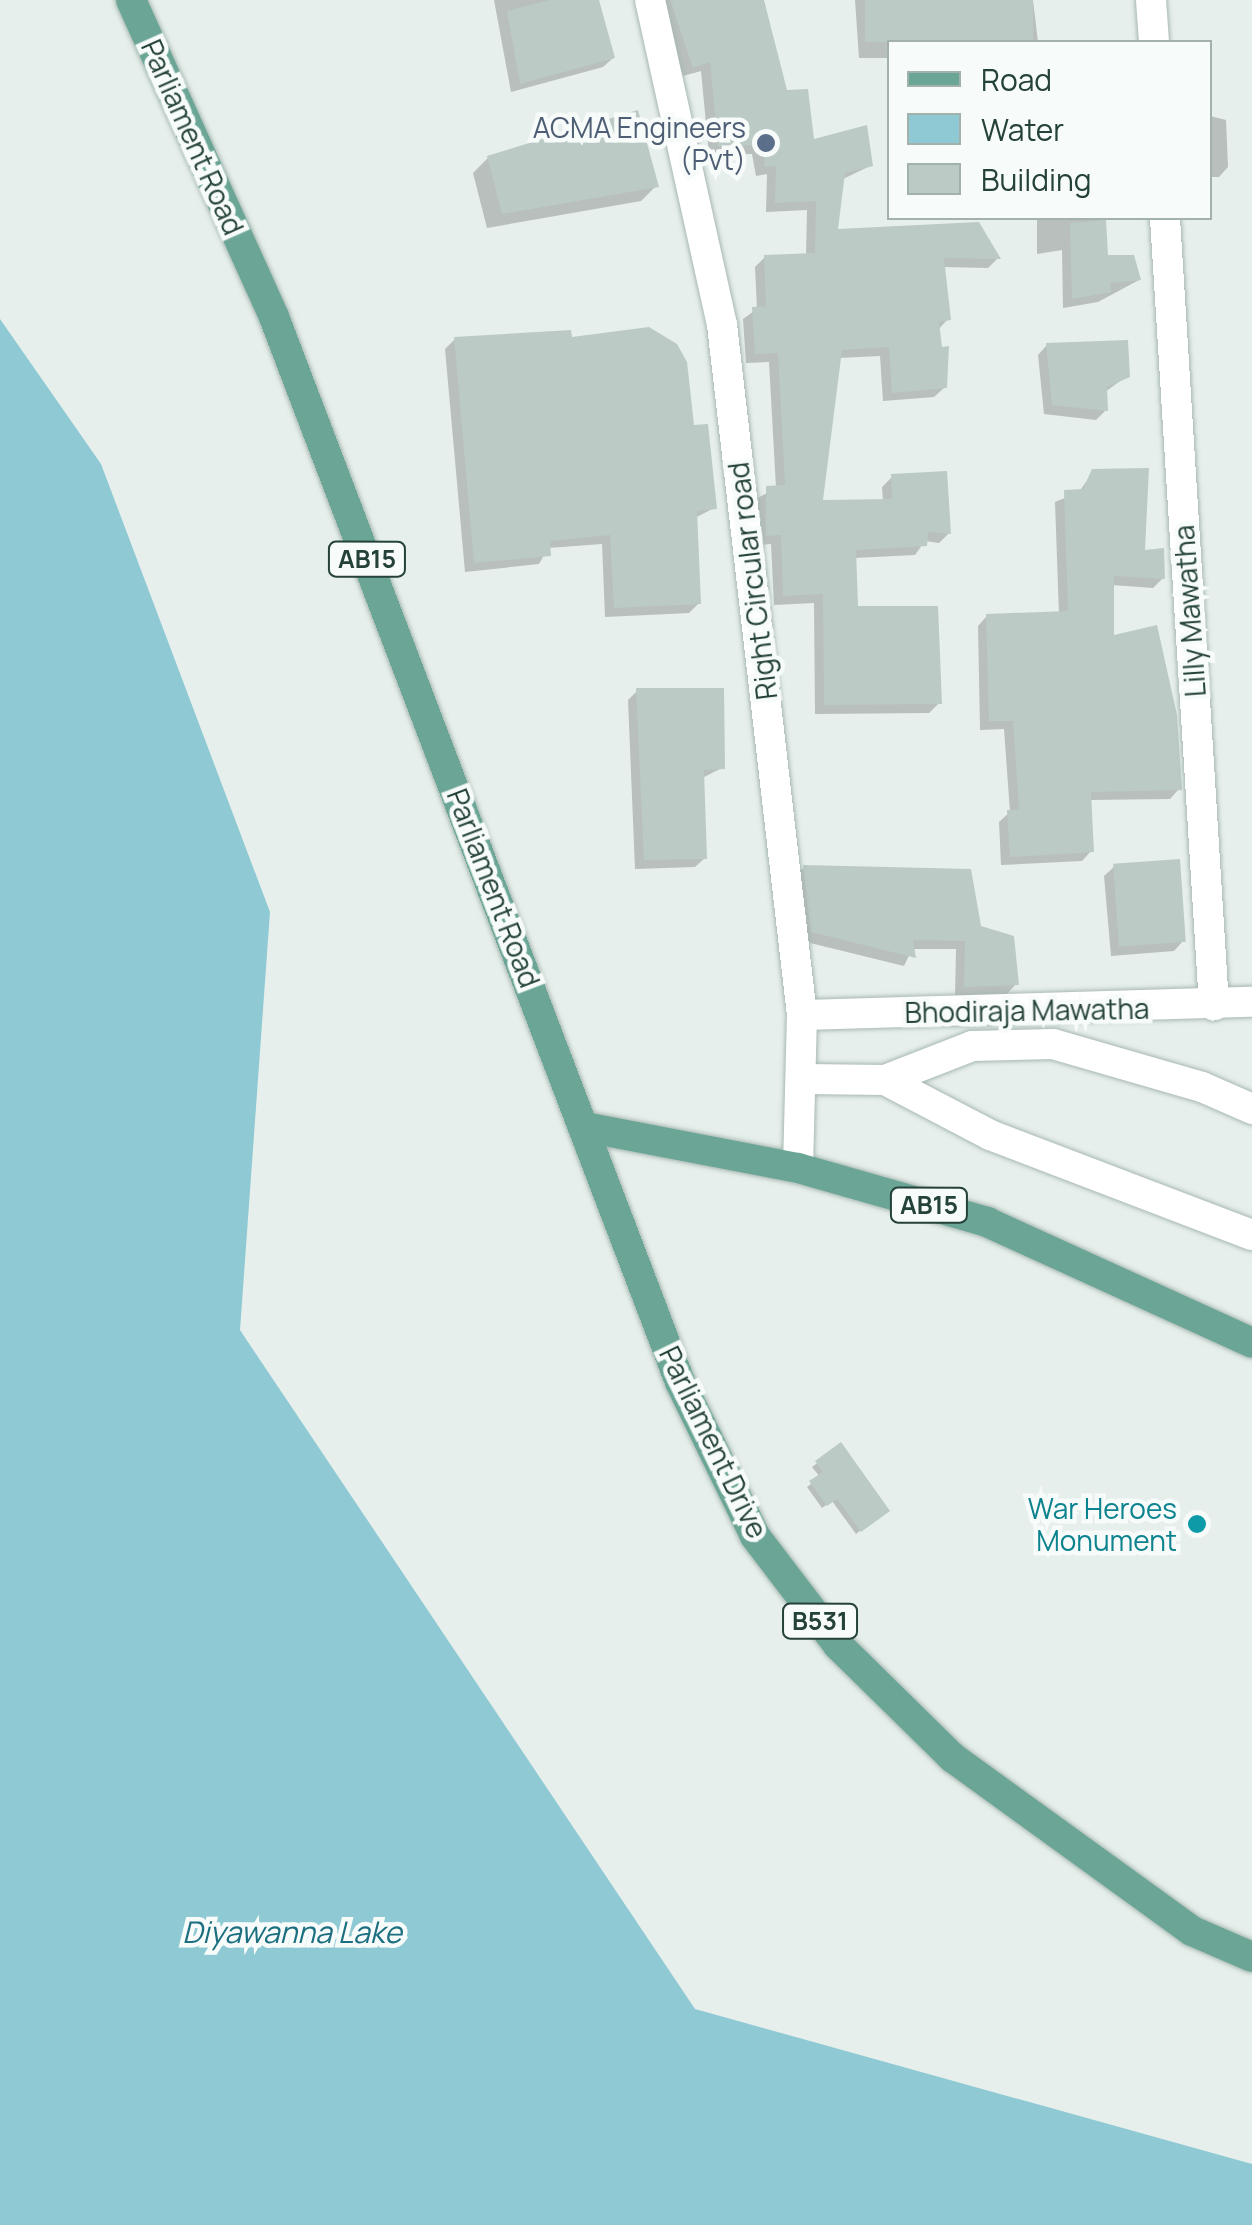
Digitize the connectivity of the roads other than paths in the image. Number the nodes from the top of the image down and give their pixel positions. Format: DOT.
graph roads {
  1 [pos="131,0"];
  2 [pos="650,0"];
  3 [pos="1152,0"];
  4 [pos="1154,40"];
  5 [pos="1165,220"];
  6 [pos="1252,1002"];
  7 [pos="1214,1005"];
  8 [pos="802,1015"];
  9 [pos="804,1079"];
  10 [pos="885,1080"];
  11 [pos="1252,1109"];
  12 [pos="585,1126"];
  13 [pos="798,1168"];
  14 [pos="1252,1235"];
  15 [pos="1252,1343"];
  16 [pos="1252,1957"];
  1 -- 12 [label="main road, Parliament Road / AB15"];
  2 -- 8 [label="street, Right Circular road"];
  3 -- 4 [label="street"];
  5 -- 7 [label="street, Lilly Mawatha"];
  6 -- 7 [label="street, Bhodiraja Mawatha"];
  7 -- 8 [label="street, Bhodiraja Mawatha"];
  8 -- 9 [label="street, Right Circular road"];
  9 -- 10 [label="street"];
  9 -- 13 [label="street, Right Circular road"];
  10 -- 11 [label="street"];
  10 -- 14 [label="street"];
  12 -- 13 [label="main road, AB15"];
  12 -- 16 [label="main road, Parliament Drive / B531"];
  13 -- 15 [label="main road, AB15"];
}
